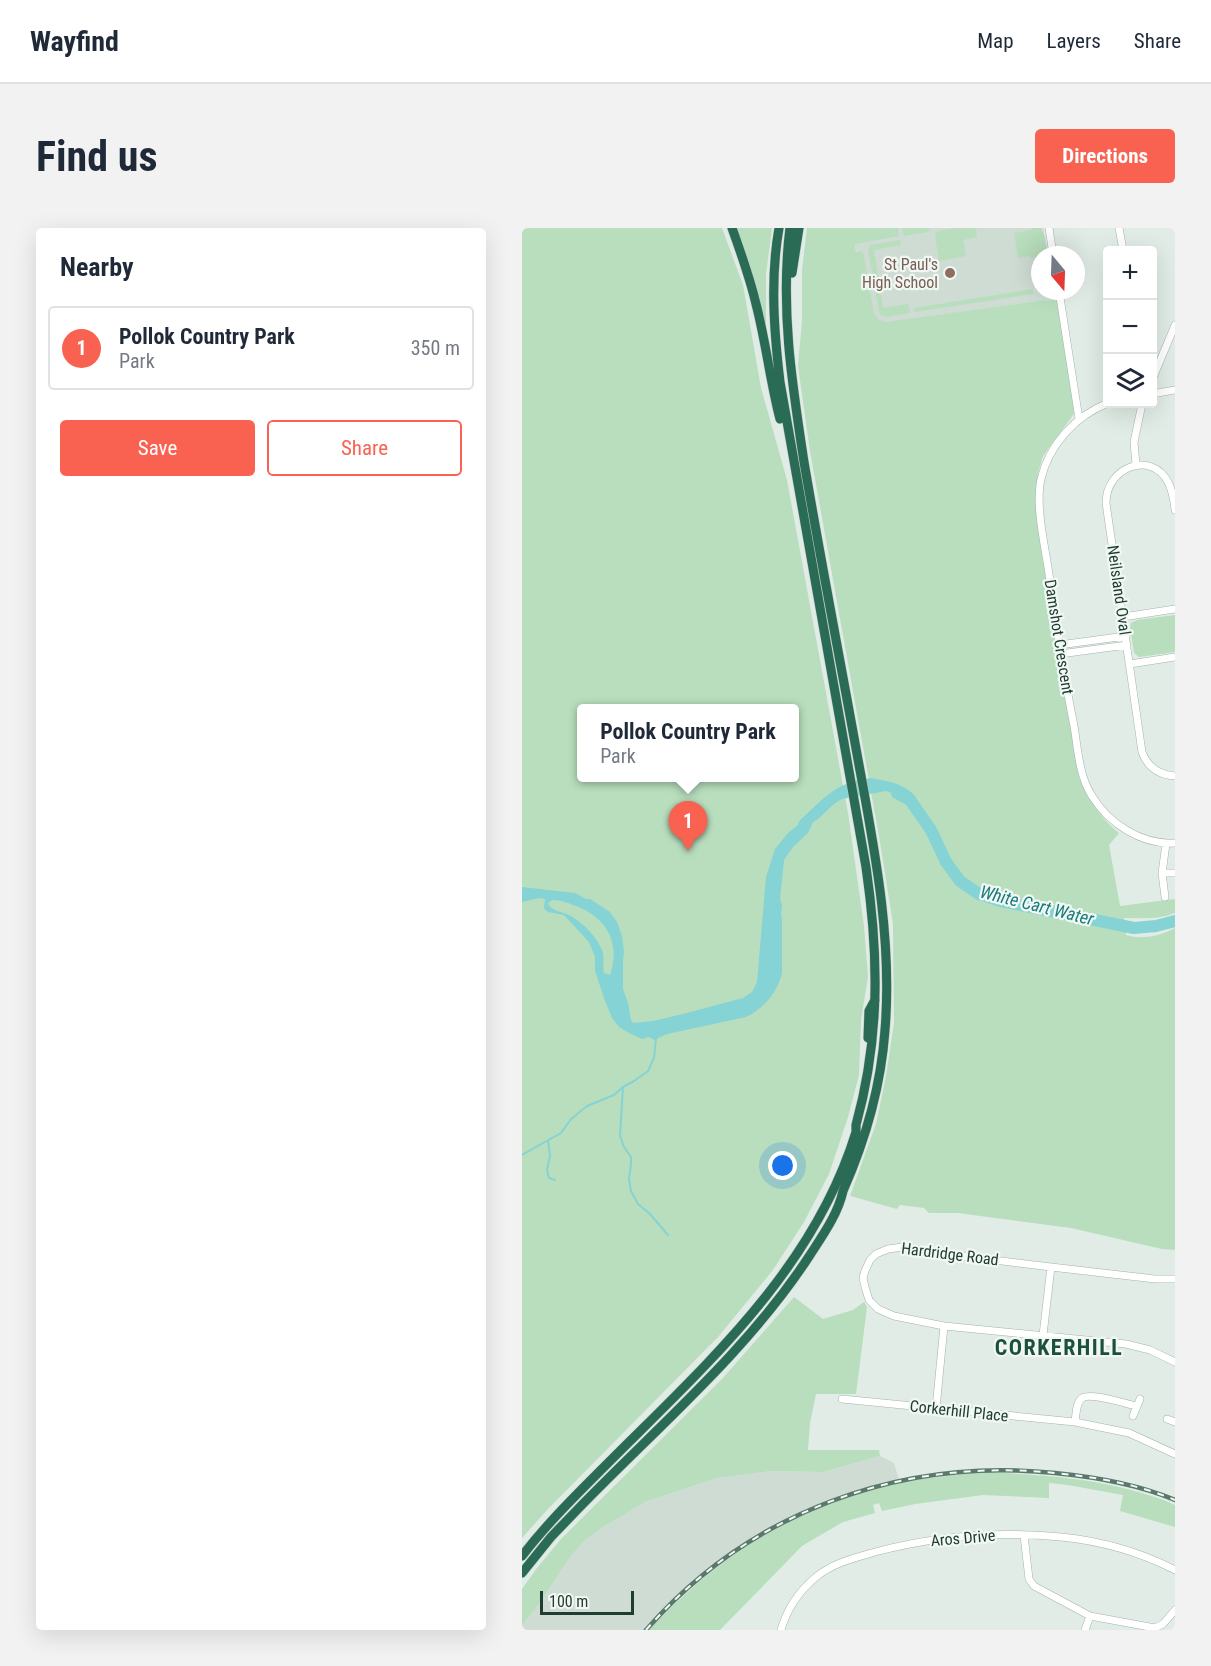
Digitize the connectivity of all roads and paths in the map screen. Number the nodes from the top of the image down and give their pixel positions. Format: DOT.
graph roads {
  1 [pos="732,228"];
  2 [pos="779,228"];
  3 [pos="790,228"];
  4 [pos="799,228"];
  5 [pos="1049,228"];
  6 [pos="1119,228"];
  7 [pos="1052,246"];
  8 [pos="1122,246"];
  9 [pos="1060,300"];
  10 [pos="1175,325"];
  11 [pos="788,343"];
  12 [pos="1157,368"];
  13 [pos="1175,390"];
  14 [pos="1157,392"];
  15 [pos="1103,405"];
  16 [pos="1141,408"];
  17 [pos="1079,418"];
  18 [pos="1136,465"];
  19 [pos="797,485"];
  20 [pos="1175,510"];
  21 [pos="1175,609"];
  22 [pos="1123,617"];
  23 [pos="1126,636"];
  24 [pos="1059,645"];
  25 [pos="1127,645"];
  26 [pos="1060,654"];
  27 [pos="1175,657"];
  28 [pos="1130,664"];
  29 [pos="1175,776"];
  30 [pos="1175,843"];
  31 [pos="1166,844"];
  32 [pos="1162,873"];
  33 [pos="1175,873"];
  34 [pos="1165,897"];
  35 [pos="1051,1267"];
  36 [pos="1175,1279"];
  37 [pos="944,1326"];
  38 [pos="1043,1335"];
  39 [pos="1175,1362"];
  40 [pos="842,1399"];
  41 [pos="936,1408"];
  42 [pos="1133,1416"];
  43 [pos="1167,1419"];
  44 [pos="1075,1422"];
  45 [pos="1175,1422"];
  46 [pos="1175,1454"];
  47 [pos="1024,1535"];
  48 [pos="522,1556"];
  49 [pos="1175,1570"];
  50 [pos="522,1573"];
  51 [pos="1175,1610"];
  52 [pos="1090,1617"];
  53 [pos="781,1630"];
  54 [pos="1085,1630"];
  1 -- 19 [label="highway"];
  2 -- 19 [label="highway"];
  3 -- 11 [label="highway"];
  4 -- 11 [label="highway"];
  5 -- 7 [label="street"];
  6 -- 8 [label="street"];
  9 -- 17 [label="street"];
  10 -- 12 [label="street"];
  11 -- 50 [label="highway"];
  13 -- 14 [label="street"];
  15 -- 17 [label="street, Damshot Crescent"];
  16 -- 18 [label="street"];
  17 -- 24 [label="street, Damshot Crescent"];
  18 -- 20 [label="street"];
  18 -- 22 [label="street, Neilsland Oval"];
  19 -- 48 [label="highway"];
  21 -- 22 [label="street"];
  22 -- 23 [label="street, Neilsland Oval"];
  23 -- 24 [label="street"];
  23 -- 25 [label="street, Neilsland Oval"];
  24 -- 26 [label="street, Damshot Crescent"];
  25 -- 26 [label="street"];
  25 -- 28 [label="street, Neilsland Oval"];
  26 -- 31 [label="street, Damshot Crescent"];
  27 -- 28 [label="street"];
  28 -- 29 [label="street, Neilsland Oval"];
  30 -- 31 [label="street, Damshot Crescent"];
  31 -- 32 [label="street"];
  32 -- 33 [label="street"];
  32 -- 34 [label="street"];
  35 -- 36 [label="street, Hardridge Road"];
  35 -- 37 [label="street, Hardridge Road"];
  35 -- 38 [label="street"];
  37 -- 38 [label="street, Hardridge Road"];
  37 -- 41 [label="street"];
  38 -- 39 [label="street, Hardridge Road"];
  40 -- 41 [label="street, Corkerhill Place"];
  41 -- 44 [label="street, Corkerhill Place"];
  42 -- 44 [label="street"];
  43 -- 45 [label="street"];
  44 -- 46 [label="street, Corkerhill Place"];
  47 -- 49 [label="street, Aros Drive"];
  47 -- 52 [label="street"];
  47 -- 53 [label="street, Aros Drive"];
  51 -- 52 [label="street"];
  52 -- 54 [label="street"];
}
